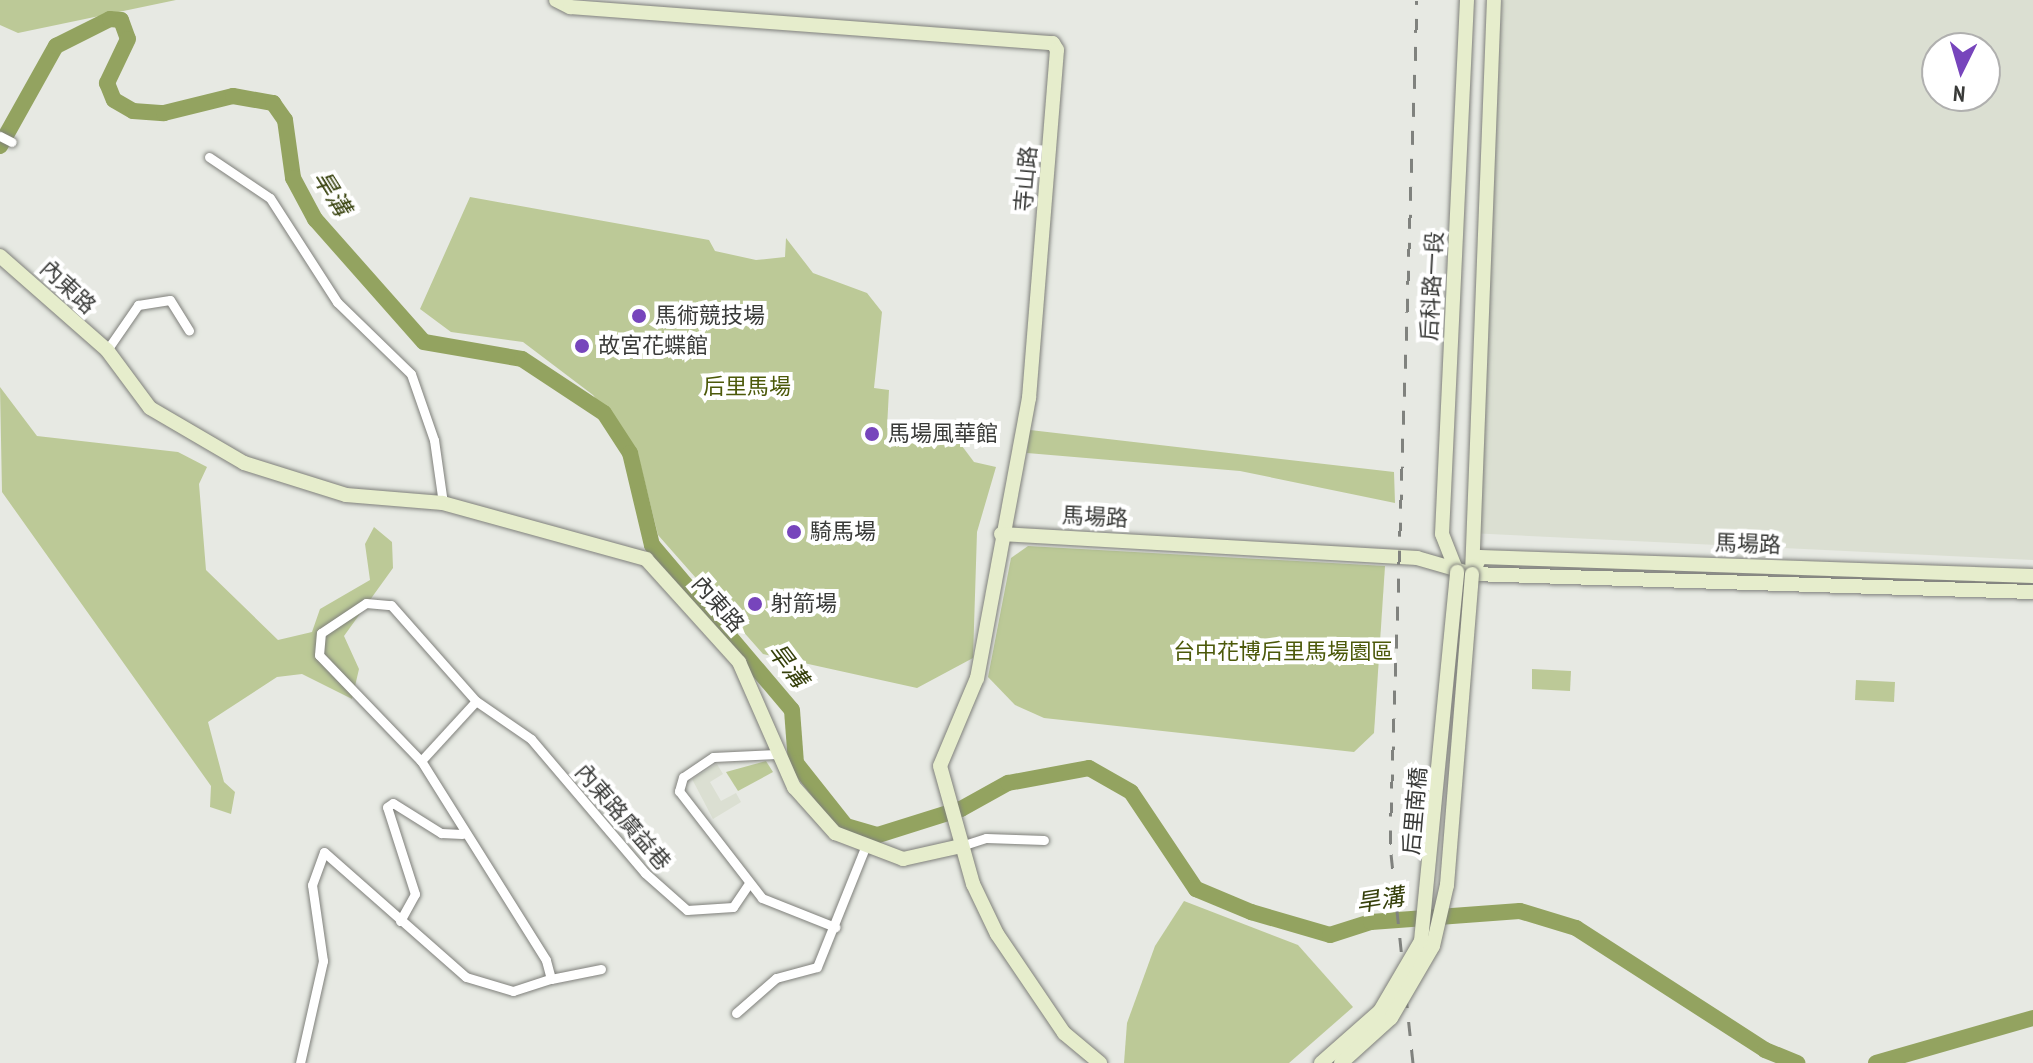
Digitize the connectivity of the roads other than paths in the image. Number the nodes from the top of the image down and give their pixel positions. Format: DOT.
graph roads {
  1 [pos="556,0"];
  2 [pos="1467,0"];
  3 [pos="1494,0"];
  4 [pos="0,136"];
  5 [pos="12,142"];
  6 [pos="209,157"];
  7 [pos="0,256"];
  8 [pos="189,330"];
  9 [pos="107,350"];
  10 [pos="443,503"];
  11 [pos="1001,534"];
  12 [pos="1464,573"];
  13 [pos="2033,576"];
  14 [pos="2033,592"];
  15 [pos="476,701"];
  16 [pos="776,754"];
  17 [pos="421,761"];
  18 [pos="462,834"];
  19 [pos="1044,840"];
  20 [pos="961,846"];
  21 [pos="864,850"];
  22 [pos="749,883"];
  23 [pos="400,921"];
  24 [pos="835,927"];
  25 [pos="601,969"];
  26 [pos="551,979"];
  27 [pos="736,1013"];
  28 [pos="300,1063"];
  29 [pos="1100,1063"];
  30 [pos="1321,1063"];
  31 [pos="1341,1063"];
  1 -- 11 [label="street, 寺山路"];
  2 -- 12 [label="street, 后科路一段"];
  3 -- 12 [label="street"];
  4 -- 5 [label="street"];
  6 -- 10 [label="street"];
  7 -- 9 [label="street, 內東路"];
  8 -- 9 [label="street"];
  9 -- 10 [label="street, 內東路"];
  10 -- 16 [label="street, 內東路"];
  11 -- 12 [label="street, 馬場路"];
  11 -- 20 [label="street, 寺山路"];
  12 -- 13 [label="street, 馬場路"];
  12 -- 14 [label="street, 馬場路"];
  12 -- 30 [label="street, 后里南橋, bridge"];
  12 -- 31 [label="street, 后里南橋, bridge"];
  15 -- 17 [label="street"];
  15 -- 17 [label="street, 內東路廣益巷"];
  15 -- 22 [label="street, 內東路廣益巷"];
  16 -- 21 [label="street, 內東路"];
  16 -- 22 [label="street"];
  17 -- 18 [label="street, 內東路廣益巷"];
  18 -- 23 [label="street"];
  18 -- 26 [label="street, 內東路廣益巷"];
  19 -- 20 [label="street"];
  20 -- 21 [label="street, 內東路"];
  20 -- 29 [label="street"];
  21 -- 24 [label="street"];
  22 -- 24 [label="street"];
  23 -- 26 [label="street"];
  23 -- 28 [label="street"];
  24 -- 27 [label="street"];
  25 -- 26 [label="street"];
}
